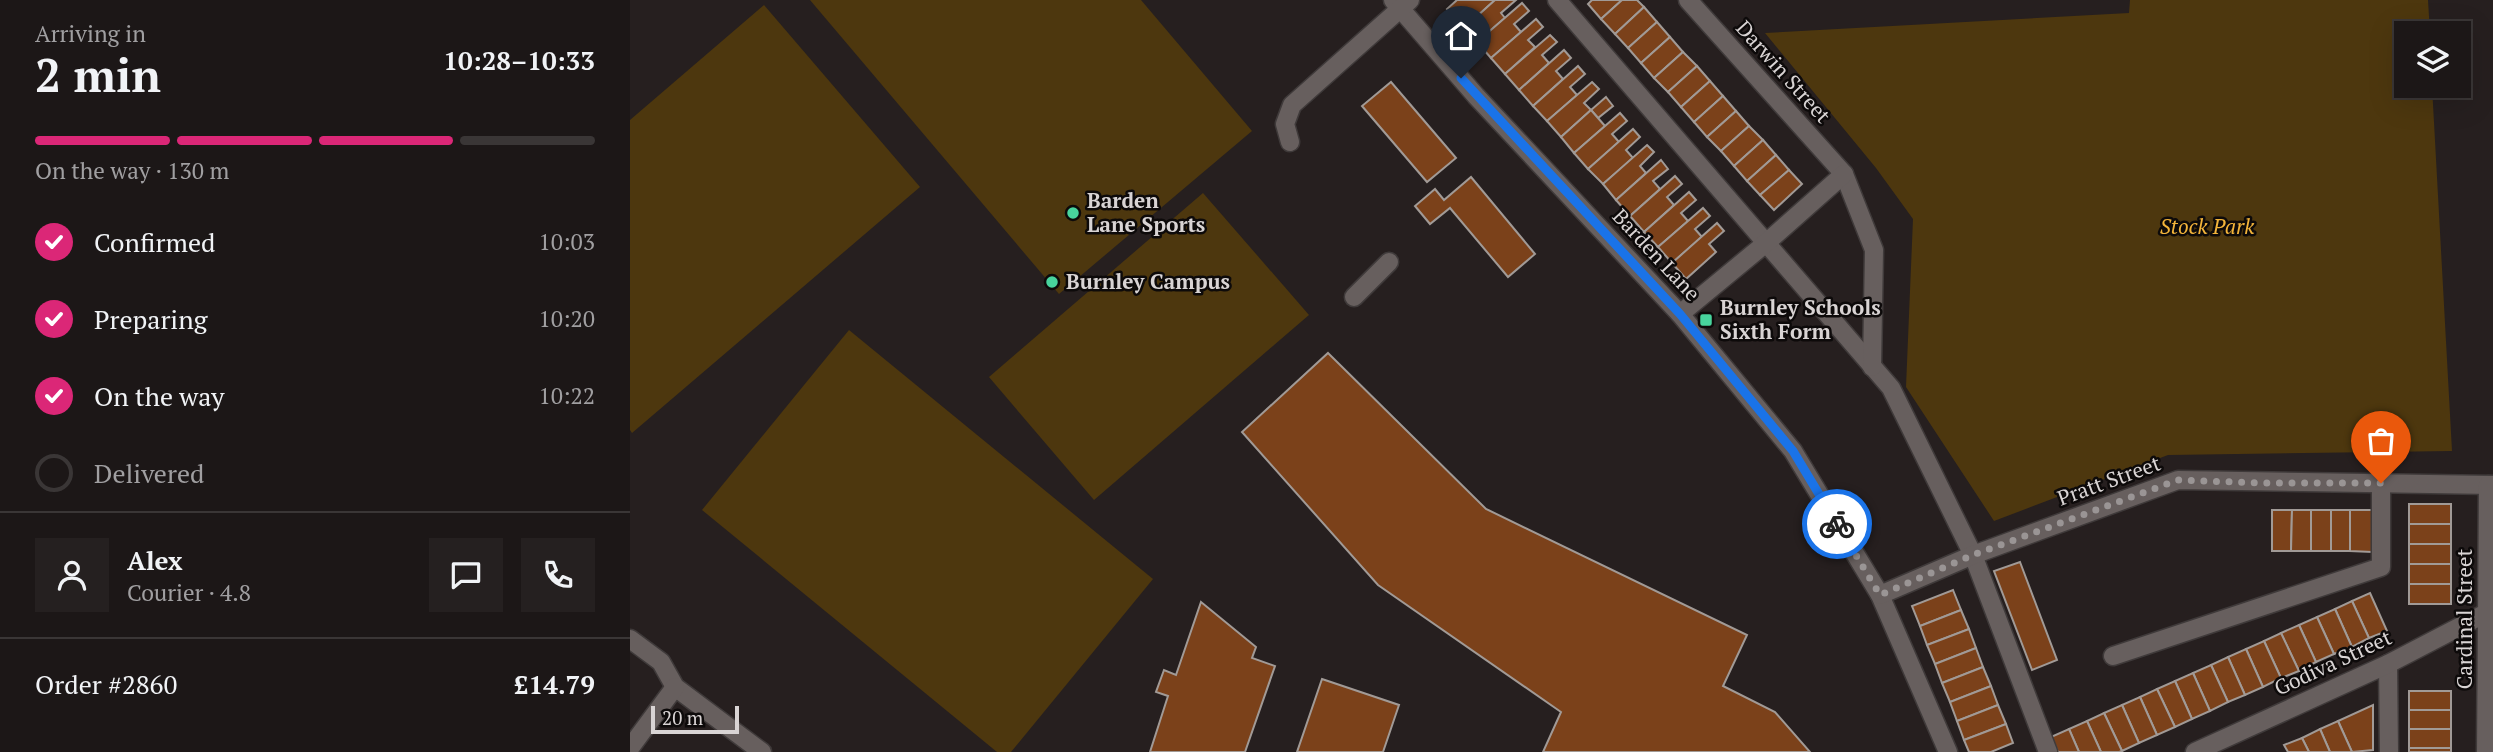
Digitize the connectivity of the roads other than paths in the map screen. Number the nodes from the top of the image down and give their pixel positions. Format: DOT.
graph roads {
  1 [pos="1557,0"];
  2 [pos="1688,0"];
  3 [pos="1401,3"];
  4 [pos="1290,142"];
  5 [pos="1844,174"];
  6 [pos="1766,243"];
  7 [pos="1389,262"];
  8 [pos="1354,297"];
  9 [pos="1680,314"];
  10 [pos="1872,367"];
  11 [pos="2381,483"];
  12 [pos="2491,485"];
  13 [pos="1973,555"];
  14 [pos="1880,595"];
  15 [pos="2488,612"];
  16 [pos="630,639"];
  17 [pos="2113,656"];
  18 [pos="2388,664"];
  19 [pos="675,687"];
  20 [pos="2490,698"];
  21 [pos="630,748"];
  22 [pos="762,752"];
  23 [pos="1948,752"];
  24 [pos="2048,752"];
  25 [pos="2195,752"];
  26 [pos="2389,752"];
  27 [pos="2486,752"];
  1 -- 6 [label="street"];
  2 -- 5 [label="street, Darwin Street"];
  3 -- 4 [label="street"];
  3 -- 9 [label="street, Barden Lane"];
  5 -- 6 [label="street"];
  5 -- 10 [label="street"];
  6 -- 9 [label="street"];
  6 -- 10 [label="street"];
  7 -- 8 [label="street"];
  9 -- 14 [label="street, Barden Lane"];
  10 -- 13 [label="street"];
  11 -- 12 [label="street, Pratt Street"];
  11 -- 13 [label="street, Pratt Street"];
  11 -- 17 [label="street"];
  12 -- 15 [label="street, Cardinal Street"];
  13 -- 14 [label="street, Pratt Street"];
  13 -- 24 [label="street"];
  14 -- 23 [label="street, Barden Lane"];
  15 -- 18 [label="street, Godiva Street"];
  15 -- 20 [label="street, Cardinal Street"];
  16 -- 19 [label="street"];
  18 -- 25 [label="street, Godiva Street"];
  18 -- 26 [label="street"];
  19 -- 21 [label="street"];
  19 -- 22 [label="street"];
  20 -- 27 [label="street, Cardinal Street"];
}
